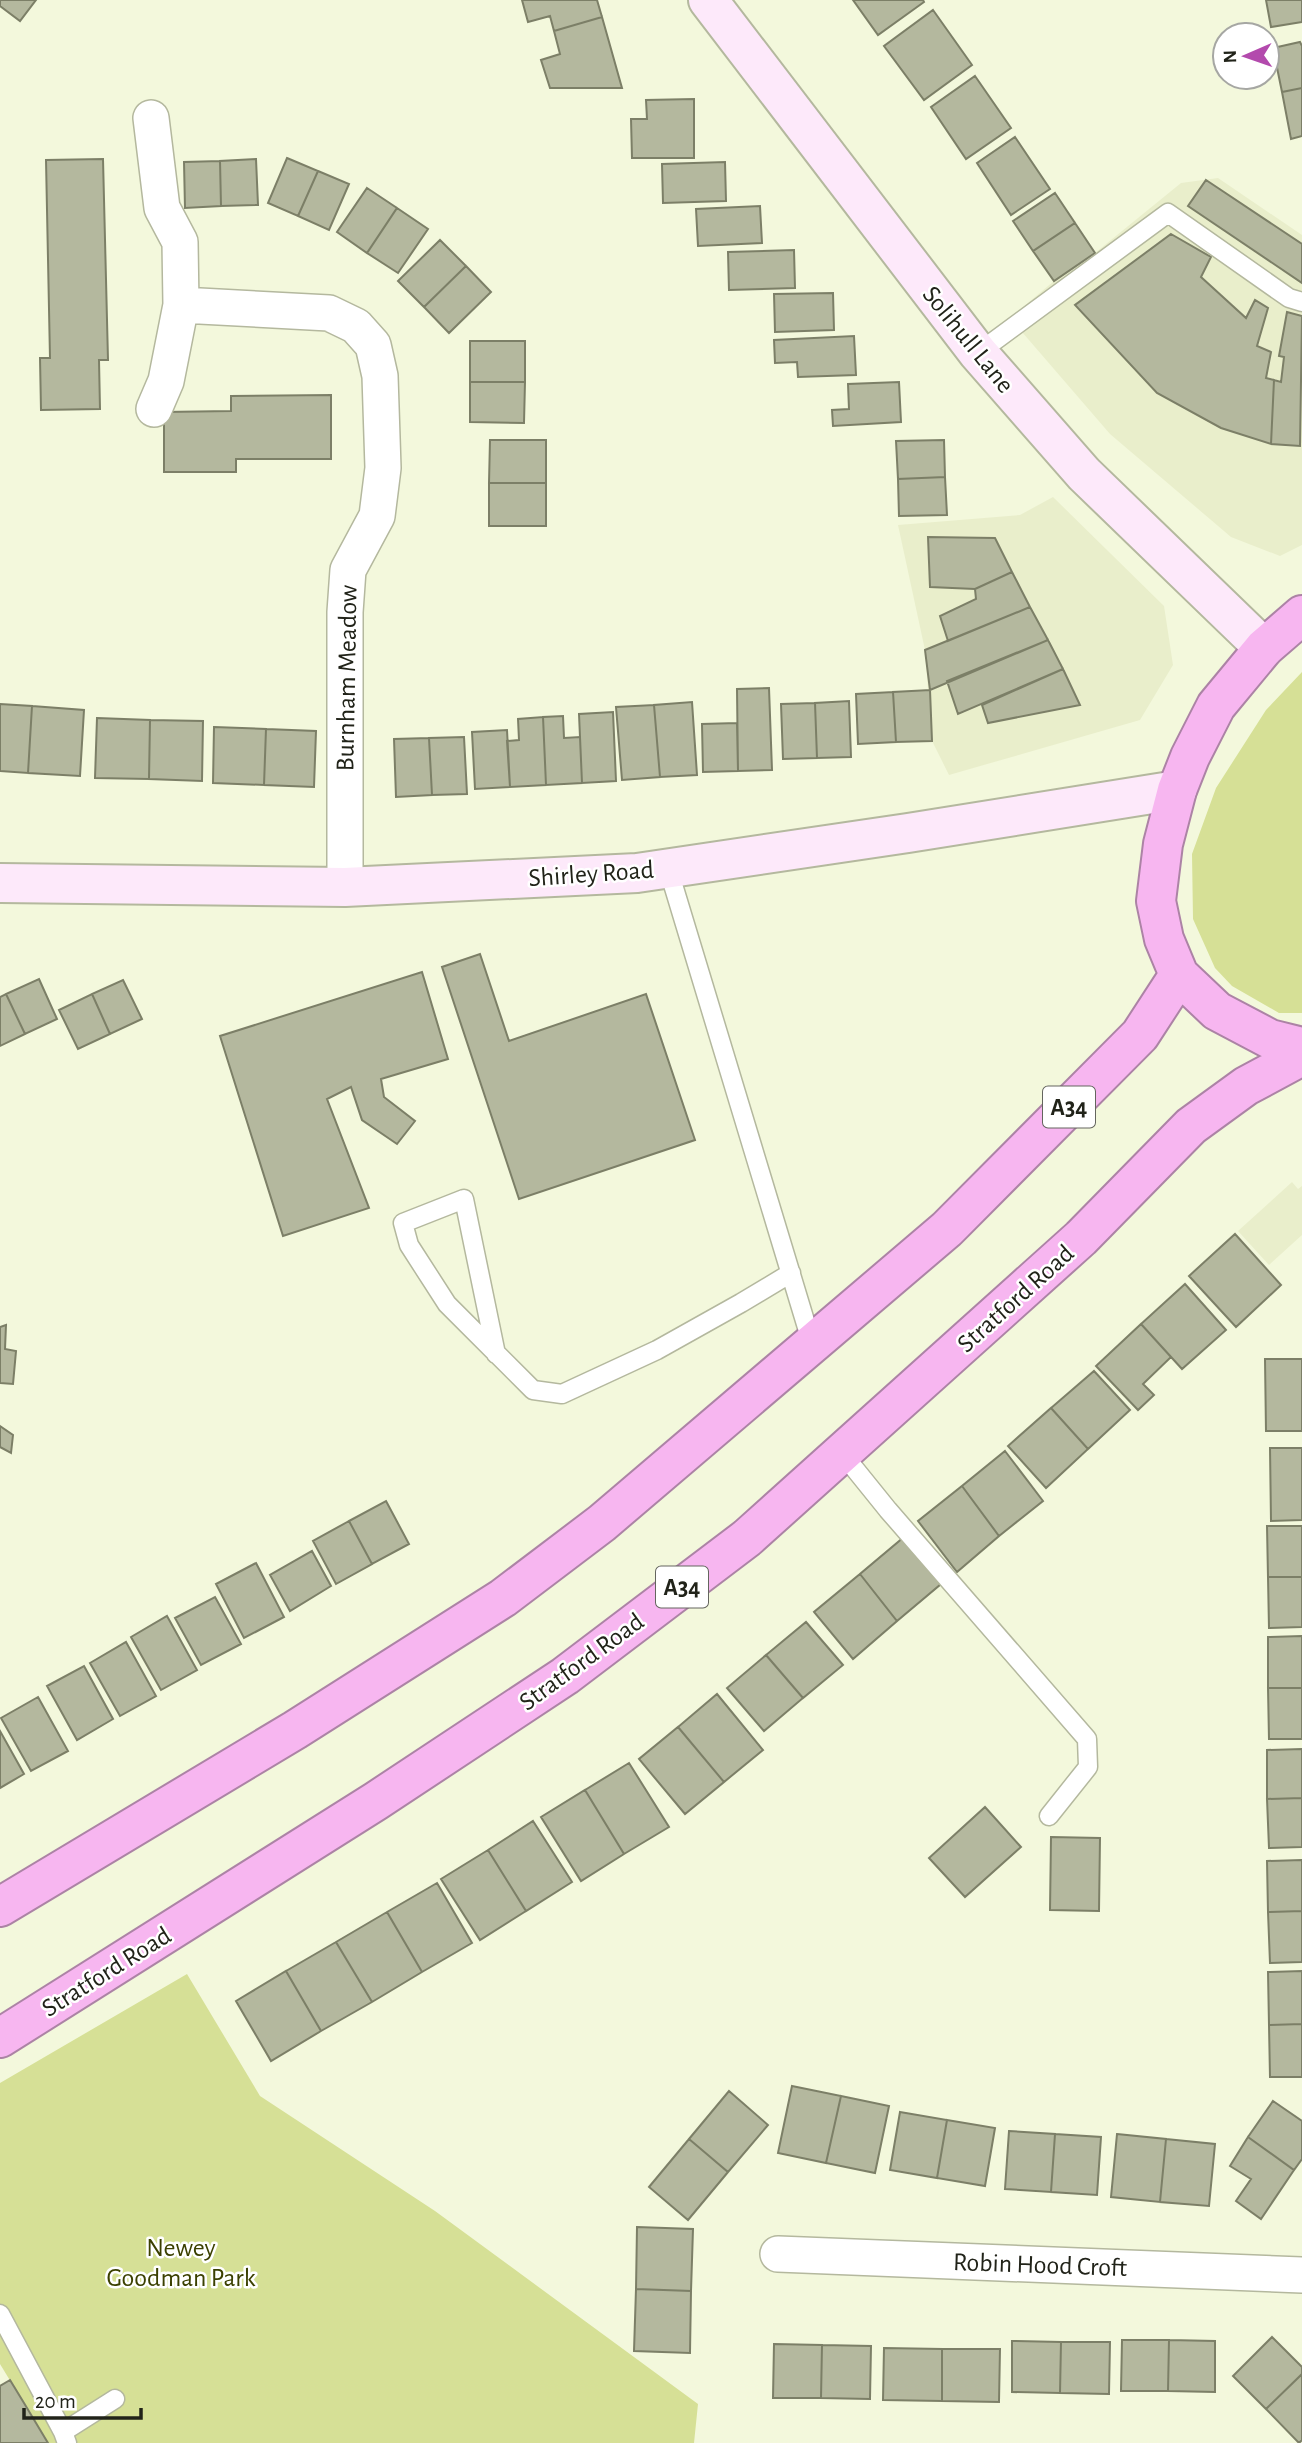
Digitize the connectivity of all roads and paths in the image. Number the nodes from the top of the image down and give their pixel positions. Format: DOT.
graph roads {
  1 [pos="708,0"];
  2 [pos="151,118"];
  3 [pos="1302,302"];
  4 [pos="181,305"];
  5 [pos="978,353"];
  6 [pos="154,409"];
  7 [pos="1302,615"];
  8 [pos="1264,648"];
  9 [pos="1177,790"];
  10 [pos="668,868"];
  11 [pos="0,883"];
  12 [pos="345,887"];
  13 [pos="1179,975"];
  14 [pos="1302,1047"];
  15 [pos="1302,1056"];
  16 [pos="791,1273"];
  17 [pos="812,1344"];
  18 [pos="496,1354"];
  19 [pos="842,1453"];
  20 [pos="1049,1816"];
  21 [pos="0,1907"];
  22 [pos="0,2038"];
  23 [pos="778,2254"];
  24 [pos="1302,2275"];
  25 [pos="0,2314"];
  26 [pos="115,2399"];
  27 [pos="65,2437"];
  1 -- 5 [label="street, Solihull Lane"];
  2 -- 4 [label="street"];
  3 -- 5 [label="lane"];
  4 -- 6 [label="street"];
  4 -- 12 [label="street, Burnham Meadow"];
  5 -- 8 [label="street, Solihull Lane"];
  7 -- 8 [label="highway"];
  8 -- 9 [label="highway"];
  9 -- 10 [label="street, Shirley Road"];
  9 -- 13 [label="highway"];
  10 -- 12 [label="street, Shirley Road"];
  10 -- 16 [label="lane"];
  11 -- 12 [label="street, Shirley Road"];
  13 -- 14 [label="highway"];
  13 -- 17 [label="highway, A34"];
  15 -- 19 [label="highway, Stratford Road / A34"];
  16 -- 17 [label="lane"];
  16 -- 18 [label="lane"];
  17 -- 21 [label="highway, A34"];
  18 -- 18 [label="lane"];
  19 -- 20 [label="lane"];
  19 -- 22 [label="highway, Stratford Road / A34"];
  23 -- 24 [label="street, Robin Hood Croft"];
  25 -- 27 [label="lane"];
  26 -- 27 [label="lane"];
}
